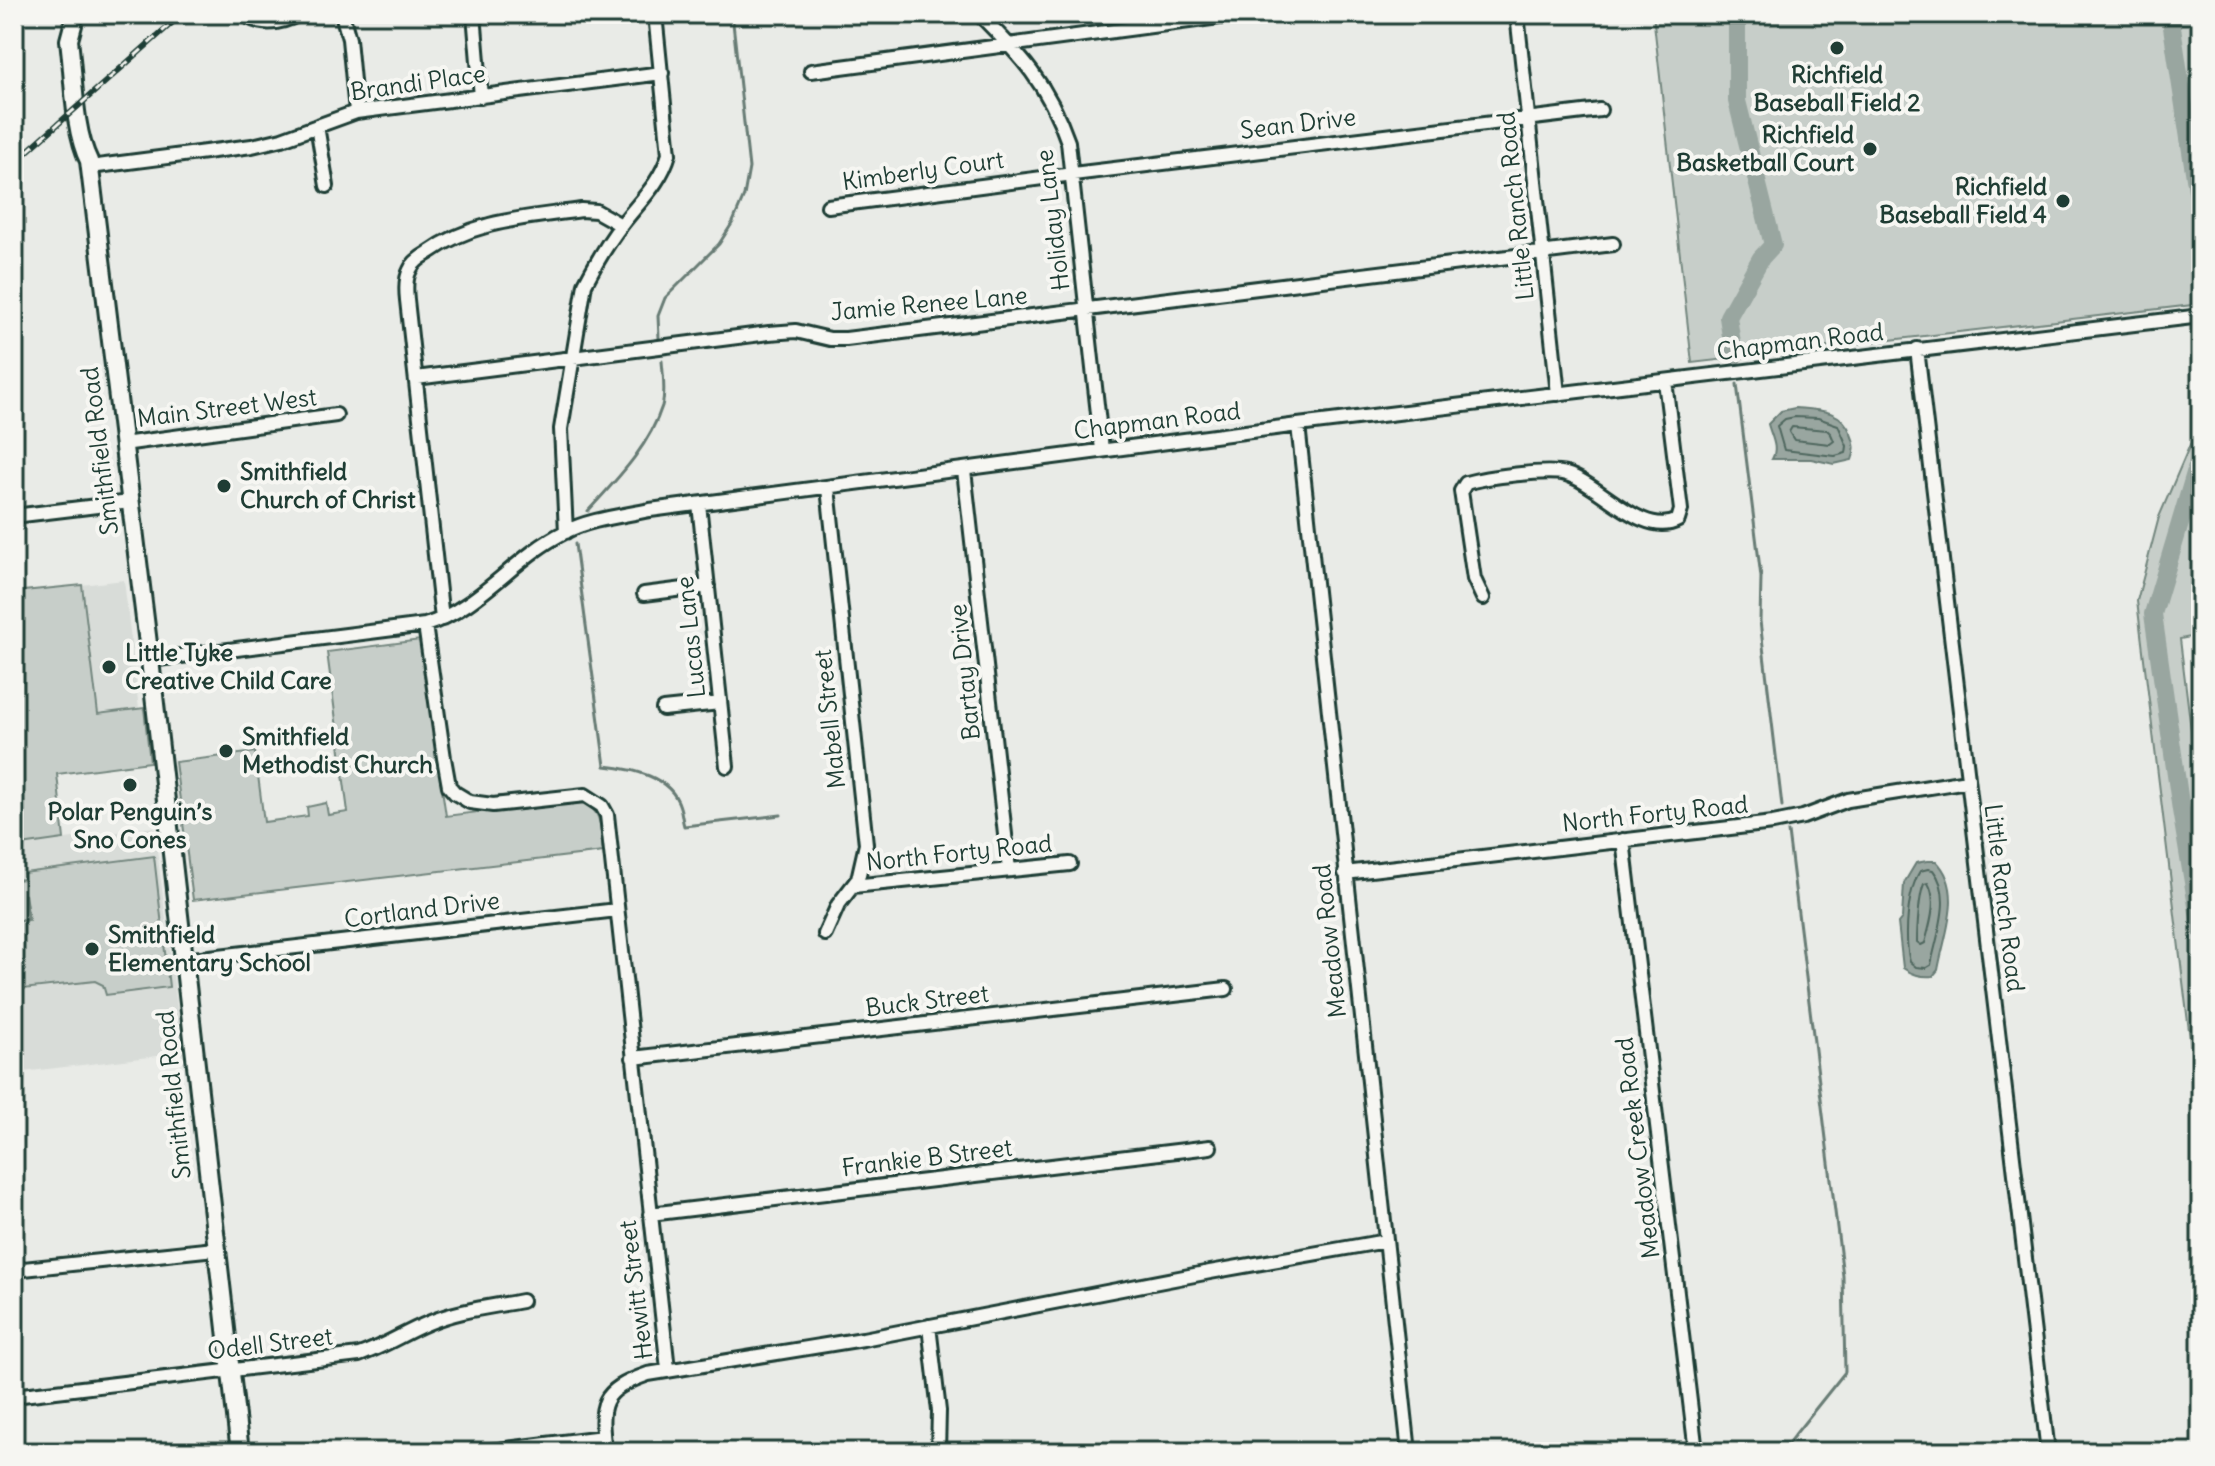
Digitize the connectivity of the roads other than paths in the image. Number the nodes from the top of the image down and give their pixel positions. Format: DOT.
graph roads {
  1 [pos="299,14"];
  2 [pos="342,14"];
  3 [pos="474,14"];
  4 [pos="655,14"];
  5 [pos="979,14"];
  6 [pos="1242,14"];
  7 [pos="1517,14"];
  8 [pos="250,18"];
  9 [pos="72,20"];
  10 [pos="1009,44"];
  11 [pos="811,71"];
  12 [pos="662,73"];
  13 [pos="481,97"];
  14 [pos="1600,110"];
  15 [pos="356,112"];
  16 [pos="1528,119"];
  17 [pos="317,126"];
  18 [pos="89,164"];
  19 [pos="1073,174"];
  20 [pos="327,186"];
  21 [pos="828,206"];
  22 [pos="621,225"];
  23 [pos="1613,244"];
  24 [pos="1543,253"];
  25 [pos="1086,310"];
  26 [pos="2197,316"];
  27 [pos="1917,349"];
  28 [pos="571,359"];
  29 [pos="416,378"];
  30 [pos="1665,381"];
  31 [pos="1558,394"];
  32 [pos="336,415"];
  33 [pos="1298,425"];
  34 [pos="123,444"];
  35 [pos="1102,450"];
  36 [pos="964,470"];
  37 [pos="828,488"];
  38 [pos="130,502"];
  39 [pos="699,504"];
  40 [pos="14,516"];
  41 [pos="566,532"];
  42 [pos="708,586"];
  43 [pos="644,594"];
  44 [pos="1483,598"];
  45 [pos="442,619"];
  46 [pos="425,625"];
  47 [pos="150,660"];
  48 [pos="720,703"];
  49 [pos="663,709"];
  50 [pos="727,766"];
  51 [pos="1967,781"];
  52 [pos="1623,840"];
  53 [pos="1070,864"];
  54 [pos="1009,870"];
  55 [pos="1345,873"];
  56 [pos="853,886"];
  57 [pos="617,910"];
  58 [pos="825,934"];
  59 [pos="184,960"];
  60 [pos="1226,989"];
  61 [pos="633,1058"];
  62 [pos="1210,1147"];
  63 [pos="650,1214"];
  64 [pos="1386,1241"];
  65 [pos="215,1249"];
  66 [pos="14,1270"];
  67 [pos="522,1301"];
  68 [pos="929,1326"];
  69 [pos="668,1369"];
  70 [pos="230,1371"];
  71 [pos="14,1396"];
  72 [pos="603,1437"];
  73 [pos="240,1452"];
  74 [pos="482,1452"];
  75 [pos="605,1452"];
  76 [pos="938,1452"];
  77 [pos="1409,1452"];
  78 [pos="1696,1452"];
  79 [pos="2048,1452"];
  1 -- 8 [label="street"];
  2 -- 15 [label="street"];
  3 -- 13 [label="street"];
  4 -- 12 [label="street"];
  5 -- 10 [label="street, Holiday Lane"];
  6 -- 10 [label="street"];
  7 -- 16 [label="street, Little Ranch Road"];
  9 -- 18 [label="main road, Smithfield Road"];
  10 -- 11 [label="street"];
  10 -- 19 [label="street, Holiday Lane"];
  12 -- 13 [label="street, Brandi Place"];
  12 -- 22 [label="street"];
  13 -- 15 [label="street, Brandi Place"];
  14 -- 16 [label="street, Sean Drive"];
  15 -- 17 [label="street, Brandi Place"];
  16 -- 19 [label="street, Sean Drive"];
  16 -- 24 [label="street, Little Ranch Road"];
  17 -- 18 [label="street, Brandi Place"];
  17 -- 20 [label="street"];
  18 -- 34 [label="main road, Smithfield Road"];
  19 -- 21 [label="street, Kimberly Court"];
  19 -- 25 [label="street, Holiday Lane"];
  22 -- 28 [label="street"];
  22 -- 29 [label="street"];
  23 -- 24 [label="street, Jamie Renee Lane"];
  24 -- 25 [label="street, Jamie Renee Lane"];
  24 -- 31 [label="street, Little Ranch Road"];
  25 -- 28 [label="street, Jamie Renee Lane"];
  25 -- 35 [label="street, Holiday Lane"];
  26 -- 27 [label="street, Chapman Road"];
  27 -- 30 [label="street, Chapman Road"];
  27 -- 51 [label="street, Little Ranch Road"];
  28 -- 29 [label="street, Jamie Renee Lane"];
  28 -- 41 [label="street"];
  29 -- 45 [label="street"];
  30 -- 31 [label="street, Chapman Road"];
  30 -- 44 [label="street"];
  31 -- 33 [label="street, Chapman Road"];
  32 -- 34 [label="street, Main Street West"];
  33 -- 35 [label="street, Chapman Road"];
  33 -- 55 [label="street, Meadow Road"];
  34 -- 38 [label="main road, Smithfield Road"];
  35 -- 36 [label="street, Chapman Road"];
  36 -- 37 [label="street, Chapman Road"];
  36 -- 54 [label="street, Bartay Drive"];
  37 -- 39 [label="street, Chapman Road"];
  37 -- 56 [label="street, Mabell Street"];
  38 -- 40 [label="street"];
  38 -- 47 [label="main road, Smithfield Road"];
  39 -- 41 [label="street, Chapman Road"];
  39 -- 42 [label="street, Lucas Lane"];
  41 -- 45 [label="street, Chapman Road"];
  42 -- 43 [label="street"];
  42 -- 48 [label="street, Lucas Lane"];
  45 -- 46 [label="street, Chapman Road"];
  46 -- 47 [label="street, Chapman Road"];
  46 -- 57 [label="street, Hewitt Street"];
  47 -- 59 [label="main road, Smithfield Road"];
  48 -- 49 [label="street"];
  48 -- 50 [label="street, Lucas Lane"];
  51 -- 52 [label="street, North Forty Road"];
  51 -- 79 [label="street, Little Ranch Road"];
  52 -- 55 [label="street, North Forty Road"];
  52 -- 78 [label="street, Meadow Creek Road"];
  53 -- 54 [label="street, North Forty Road"];
  54 -- 56 [label="street, North Forty Road"];
  55 -- 64 [label="street, Meadow Road"];
  56 -- 58 [label="street, Mabell Street"];
  57 -- 59 [label="street, Cortland Drive"];
  57 -- 61 [label="street, Hewitt Street"];
  59 -- 65 [label="main road, Smithfield Road"];
  60 -- 61 [label="street, Buck Street"];
  61 -- 63 [label="street, Hewitt Street"];
  62 -- 63 [label="street, Frankie B Street"];
  63 -- 69 [label="street, Hewitt Street"];
  64 -- 68 [label="street, Hewitt Street"];
  64 -- 77 [label="street, Meadow Road"];
  65 -- 66 [label="street"];
  65 -- 70 [label="main road, Smithfield Road"];
  67 -- 70 [label="street, Odell Street"];
  68 -- 69 [label="street, Hewitt Street"];
  68 -- 76 [label="street"];
  69 -- 72 [label="street"];
  70 -- 71 [label="street, Odell Street"];
  70 -- 73 [label="main road, Smithfield Road"];
  72 -- 74 [label="street"];
  72 -- 75 [label="street"];
}
